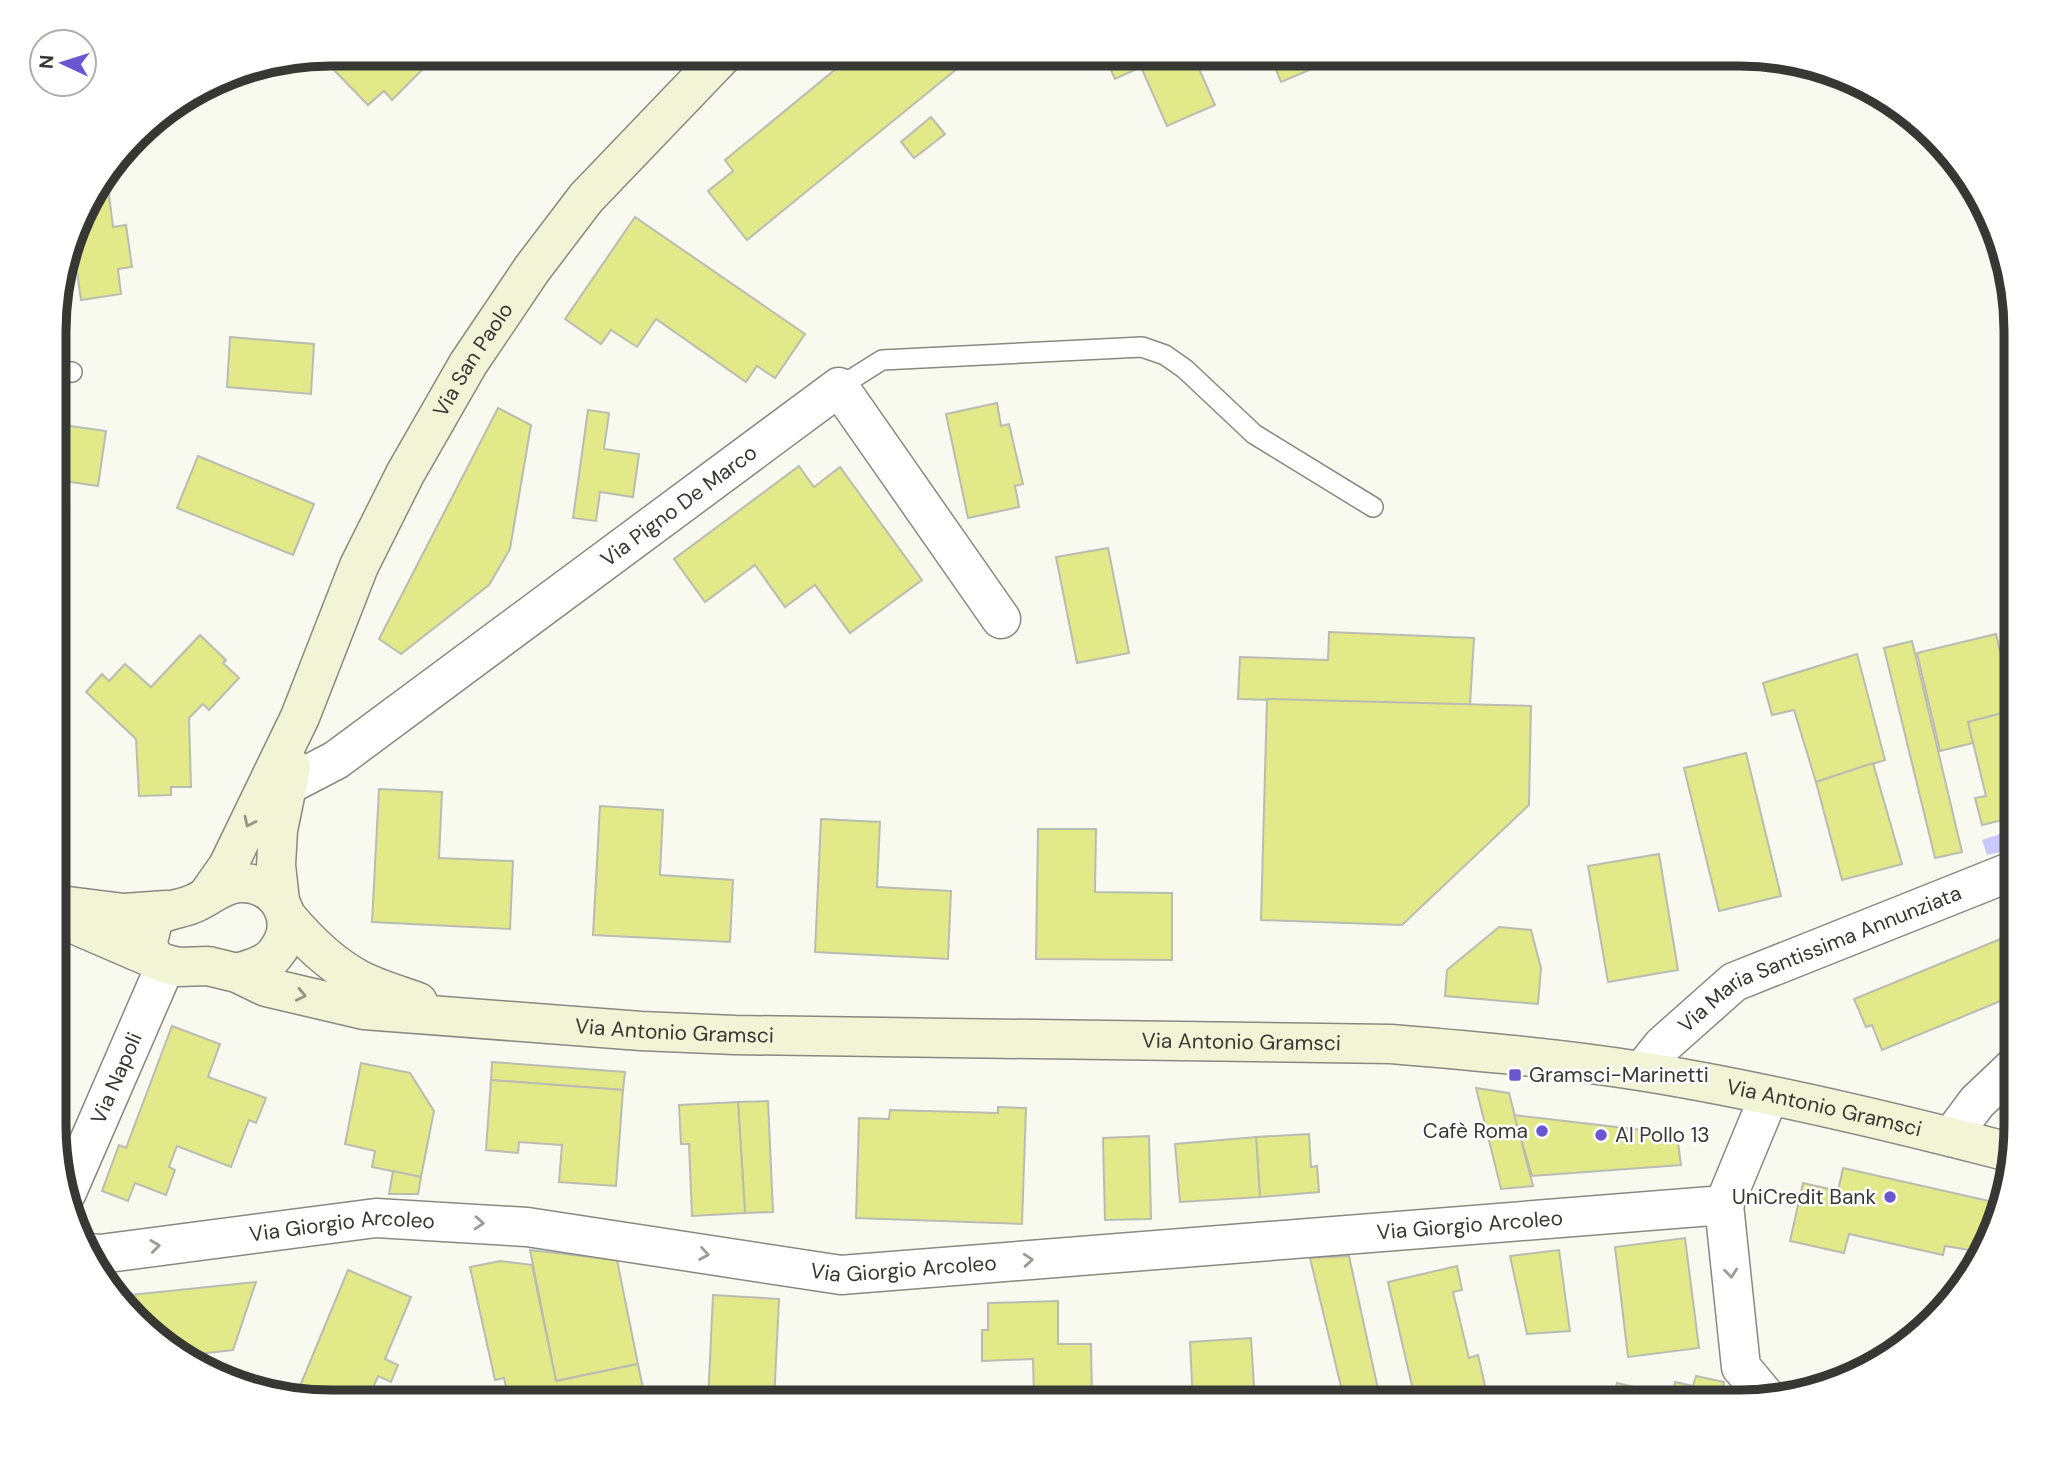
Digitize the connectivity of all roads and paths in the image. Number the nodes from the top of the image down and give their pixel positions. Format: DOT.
graph roads {
  1 [pos="712,66"];
  2 [pos="839,387"];
  3 [pos="1373,507"];
  4 [pos="1001,619"];
  5 [pos="300,717"];
  6 [pos="288,785"];
  7 [pos="2004,874"];
  8 [pos="208,896"];
  9 [pos="66,905"];
  10 [pos="166,910"];
  11 [pos="284,910"];
  12 [pos="66,921"];
  13 [pos="160,962"];
  14 [pos="237,973"];
  15 [pos="459,1018"];
  16 [pos="1642,1071"];
  17 [pos="2004,1076"];
  18 [pos="1769,1096"];
  19 [pos="1951,1136"];
  20 [pos="2002,1150"];
  21 [pos="72,1179"];
  22 [pos="1724,1205"];
  23 [pos="100,1254"];
  24 [pos="1760,1389"];
  1 -- 5 [label="main road, Via San Paolo"];
  2 -- 3 [label="lane"];
  2 -- 4 [label="street"];
  2 -- 6 [label="street, Via Pigno De Marco"];
  5 -- 6 [label="main road"];
  5 -- 8 [label="main road, one-way"];
  6 -- 11 [label="main road"];
  7 -- 16 [label="street, Via Maria Santissima Annunziata"];
  8 -- 10 [label="main road"];
  8 -- 11 [label="main road"];
  9 -- 10 [label="main road"];
  10 -- 13 [label="main road"];
  11 -- 14 [label="main road"];
  11 -- 15 [label="main road"];
  12 -- 13 [label="main road, Via Antonio Gramsci"];
  13 -- 14 [label="main road, Via Antonio Gramsci"];
  13 -- 21 [label="street, Via Napoli"];
  14 -- 15 [label="main road, Via Antonio Gramsci, one-way"];
  15 -- 16 [label="main road, Via Antonio Gramsci"];
  16 -- 18 [label="main road, Via Antonio Gramsci"];
  17 -- 19 [label="street"];
  18 -- 19 [label="main road, Via Antonio Gramsci"];
  18 -- 22 [label="street"];
  19 -- 20 [label="main road, Via Antonio Gramsci"];
  23 -- 22 [label="street, Via Giorgio Arcoleo, one-way"];
  22 -- 24 [label="street, one-way"];
}
